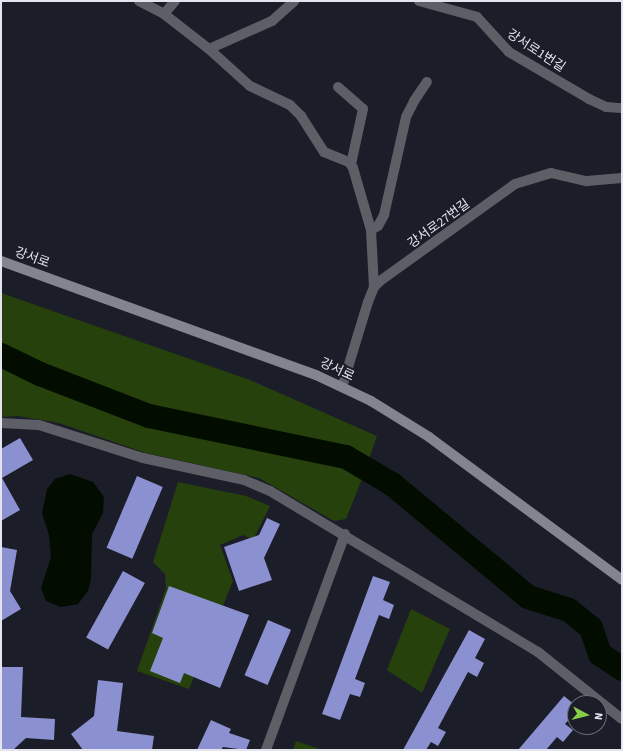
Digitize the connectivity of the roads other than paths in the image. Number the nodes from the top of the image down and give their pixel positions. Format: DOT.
graph roads {
  1 [pos="139,1"];
  2 [pos="175,1"];
  3 [pos="294,1"];
  4 [pos="419,1"];
  5 [pos="164,14"];
  6 [pos="209,49"];
  7 [pos="427,82"];
  8 [pos="338,87"];
  9 [pos="622,108"];
  10 [pos="351,164"];
  11 [pos="622,178"];
  12 [pos="371,230"];
  13 [pos="1,261"];
  14 [pos="374,287"];
  15 [pos="342,387"];
  16 [pos="1,423"];
  17 [pos="344,534"];
  18 [pos="622,580"];
  19 [pos="622,720"];
  20 [pos="266,750"];
  1 -- 5 [label="street"];
  2 -- 5 [label="street"];
  3 -- 6 [label="street"];
  4 -- 9 [label="street, 강서로1번길"];
  5 -- 6 [label="street"];
  6 -- 10 [label="street"];
  7 -- 12 [label="street"];
  8 -- 10 [label="street"];
  10 -- 12 [label="street"];
  11 -- 14 [label="street, 강서로27번길"];
  12 -- 14 [label="street"];
  13 -- 15 [label="street, 강서로"];
  14 -- 15 [label="street"];
  15 -- 18 [label="street, 강서로"];
  16 -- 17 [label="street"];
  17 -- 19 [label="street"];
  17 -- 20 [label="street"];
}
